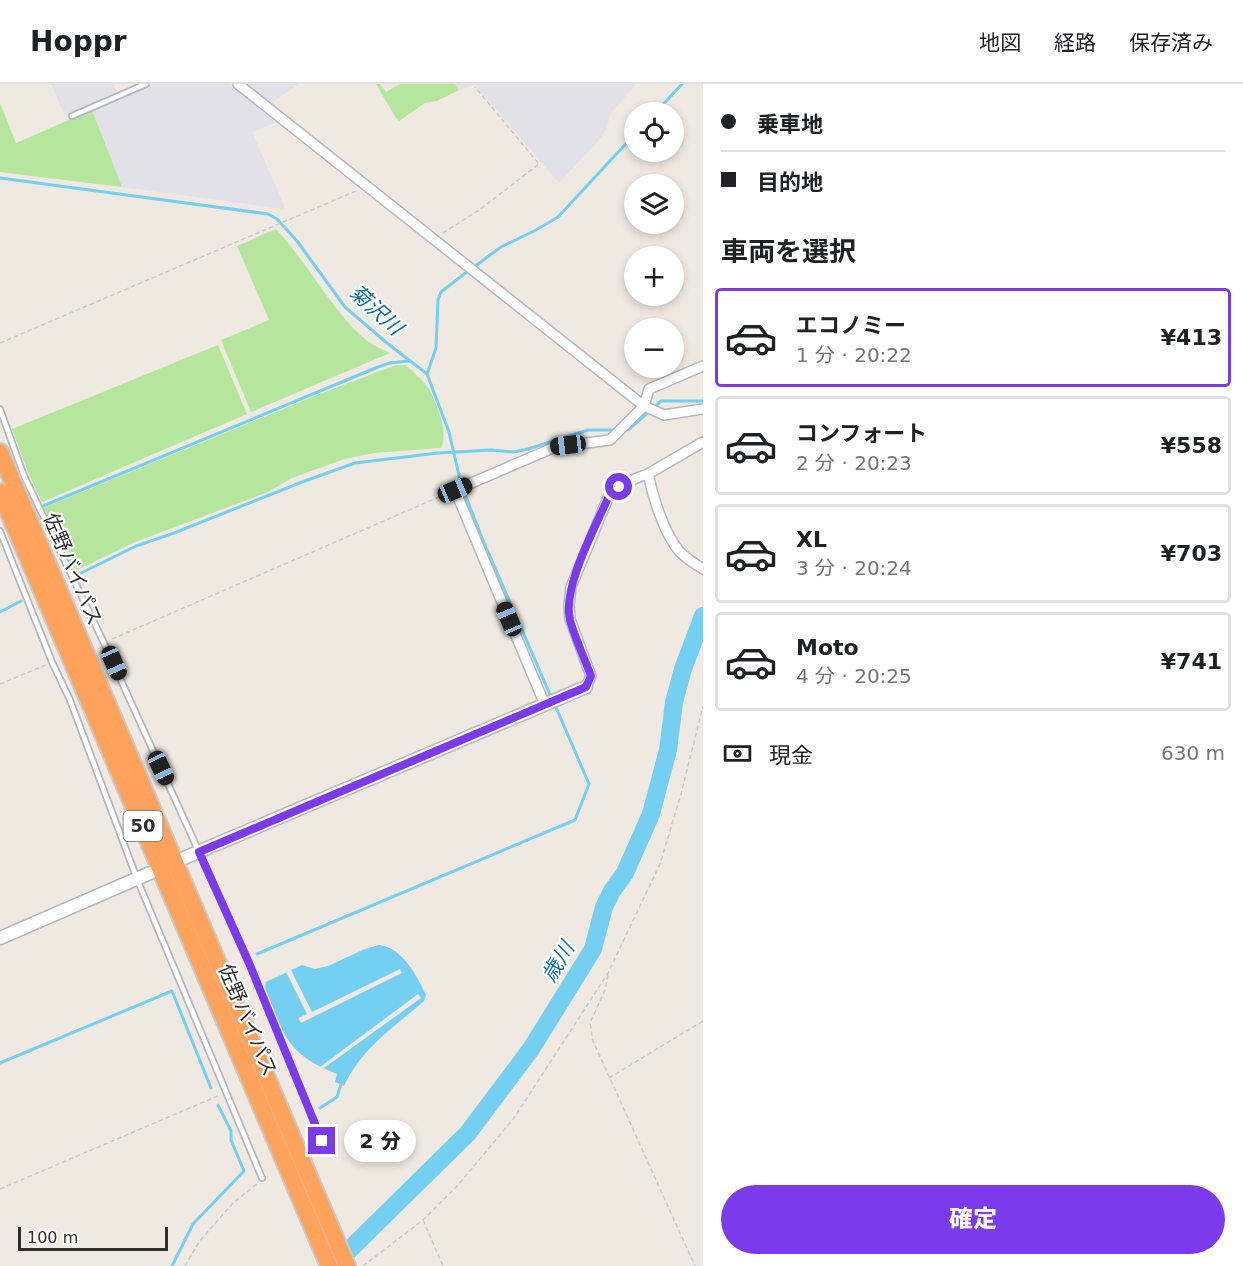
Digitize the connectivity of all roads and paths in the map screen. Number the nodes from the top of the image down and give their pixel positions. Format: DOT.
graph roads {
  1 [pos="146,84"];
  2 [pos="238,84"];
  3 [pos="475,87"];
  4 [pos="72,116"];
  5 [pos="367,186"];
  6 [pos="435,240"];
  7 [pos="0,343"];
  8 [pos="703,366"];
  9 [pos="649,408"];
  10 [pos="0,409"];
  11 [pos="703,409"];
  12 [pos="703,442"];
  13 [pos="0,452"];
  14 [pos="648,474"];
  15 [pos="455,490"];
  16 [pos="0,492"];
  17 [pos="0,531"];
  18 [pos="703,569"];
  19 [pos="104,642"];
  20 [pos="52,662"];
  21 [pos="0,684"];
  22 [pos="586,687"];
  23 [pos="545,705"];
  24 [pos="703,706"];
  25 [pos="199,852"];
  26 [pos="184,858"];
  27 [pos="150,873"];
  28 [pos="137,879"];
  29 [pos="0,938"];
  30 [pos="608,973"];
  31 [pos="703,1021"];
  32 [pos="609,1078"];
  33 [pos="226,1092"];
  34 [pos="322,1141"];
  35 [pos="262,1178"];
  36 [pos="0,1189"];
  37 [pos="423,1220"];
  38 [pos="185,1266"];
  39 [pos="329,1266"];
  40 [pos="347,1266"];
  41 [pos="363,1266"];
  42 [pos="443,1266"];
  43 [pos="695,1266"];
  1 -- 4 [label="lane"];
  2 -- 5 [label="street"];
  3 -- 6 [label="path"];
  5 -- 6 [label="street"];
  5 -- 7 [label="path"];
  6 -- 9 [label="street"];
  8 -- 9 [label="street"];
  9 -- 11 [label="street"];
  9 -- 15 [label="street"];
  10 -- 19 [label="lane"];
  12 -- 14 [label="street"];
  13 -- 40 [label="highway, 佐野バイパス / 50"];
  14 -- 18 [label="street"];
  14 -- 22 [label="street"];
  15 -- 19 [label="path"];
  15 -- 23 [label="street"];
  16 -- 39 [label="highway, 佐野バイパス / 50"];
  17 -- 20 [label="lane"];
  19 -- 25 [label="lane"];
  20 -- 21 [label="path"];
  20 -- 28 [label="lane"];
  22 -- 23 [label="street"];
  23 -- 25 [label="street"];
  24 -- 30 [label="path"];
  25 -- 26 [label="street"];
  25 -- 34 [label="lane"];
  27 -- 28 [label="street"];
  28 -- 29 [label="street"];
  28 -- 33 [label="lane"];
  30 -- 32 [label="path"];
  30 -- 37 [label="path"];
  31 -- 32 [label="path"];
  32 -- 43 [label="path"];
  33 -- 35 [label="lane"];
  33 -- 36 [label="path"];
  35 -- 38 [label="path"];
  37 -- 41 [label="path"];
  37 -- 42 [label="path"];
}
